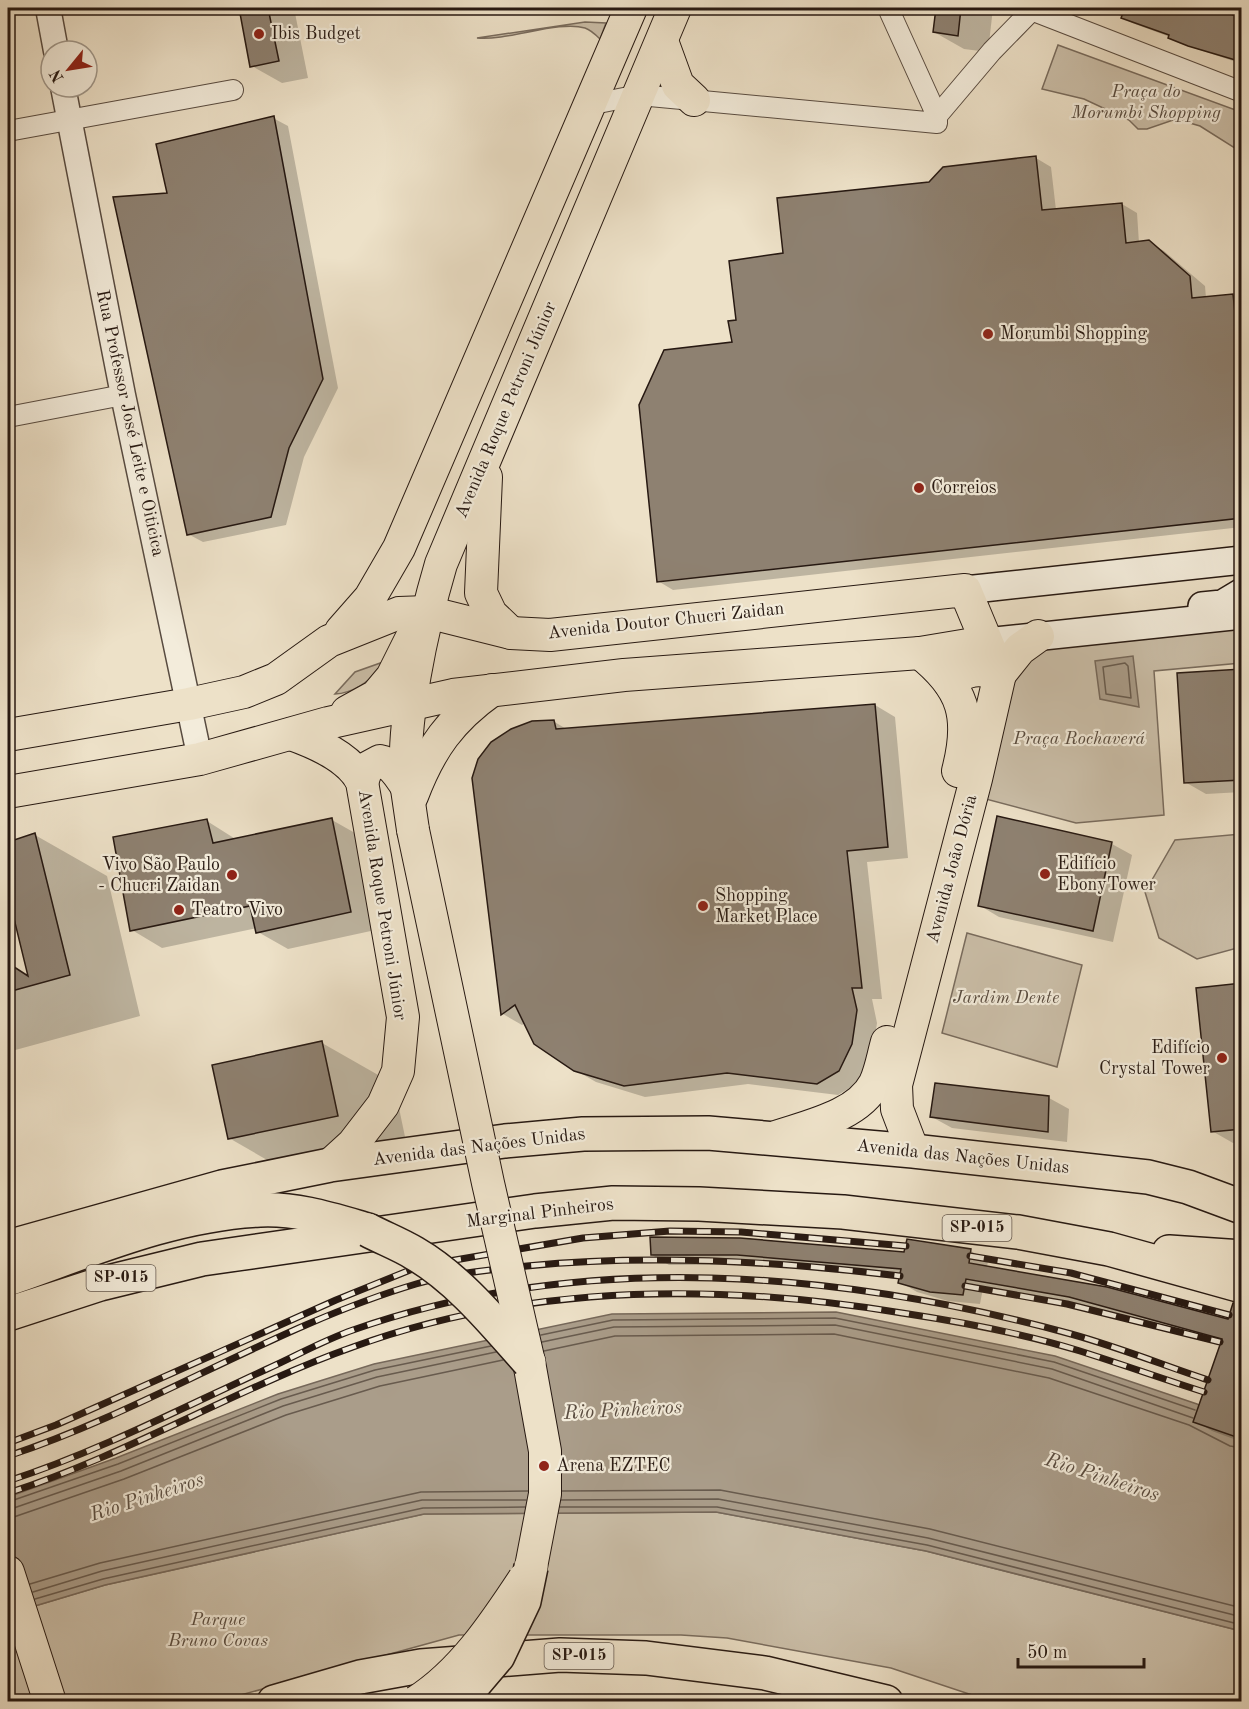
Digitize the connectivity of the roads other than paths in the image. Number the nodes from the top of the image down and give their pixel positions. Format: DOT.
graph roads {
  1 [pos="48,8"];
  2 [pos="631,8"];
  3 [pos="675,8"];
  4 [pos="888,8"];
  5 [pos="1032,9"];
  6 [pos="54,39"];
  7 [pos="662,41"];
  8 [pos="232,90"];
  9 [pos="1242,92"];
  10 [pos="639,95"];
  11 [pos="65,99"];
  12 [pos="694,100"];
  13 [pos="588,105"];
  14 [pos="69,119"];
  15 [pos="937,119"];
  16 [pos="8,131"];
  17 [pos="123,395"];
  18 [pos="8,417"];
  19 [pos="488,453"];
  20 [pos="1242,560"];
  21 [pos="964,590"];
  22 [pos="1242,592"];
  23 [pos="427,612"];
  24 [pos="1242,615"];
  25 [pos="1166,623"];
  26 [pos="511,633"];
  27 [pos="1038,636"];
  28 [pos="329,641"];
  29 [pos="986,642"];
  30 [pos="920,652"];
  31 [pos="1000,674"];
  32 [pos="950,683"];
  33 [pos="492,690"];
  34 [pos="189,704"];
  35 [pos="411,705"];
  36 [pos="328,723"];
  37 [pos="291,734"];
  38 [pos="8,735"];
  39 [pos="200,759"];
  40 [pos="362,782"];
  41 [pos="8,792"];
  42 [pos="410,807"];
  43 [pos="776,1137"];
  44 [pos="913,1150"];
  45 [pos="330,1166"];
  46 [pos="1242,1207"];
  47 [pos="8,1247"];
  48 [pos="1109,1248"];
  49 [pos="1242,1257"];
  50 [pos="8,1279"];
  51 [pos="1242,1286"];
  52 [pos="8,1314"];
  53 [pos="529,1362"];
  54 [pos="531,1568"];
  55 [pos="8,1572"];
  56 [pos="50,1701"];
  57 [pos="273,1701"];
  58 [pos="416,1701"];
  59 [pos="459,1701"];
  60 [pos="886,1701"];
  1 -- 6 [label="street"];
  2 -- 13 [label="main road"];
  3 -- 7 [label="main road, Avenida Roque Petroni Júnior"];
  4 -- 15 [label="street"];
  5 -- 9 [label="street"];
  5 -- 15 [label="street"];
  7 -- 10 [label="main road, Avenida Roque Petroni Júnior"];
  7 -- 12 [label="main road"];
  8 -- 14 [label="street"];
  10 -- 12 [label="street"];
  10 -- 13 [label="street"];
  10 -- 19 [label="main road, Avenida Roque Petroni Júnior"];
  11 -- 14 [label="street, Rua Professor José Leite e Oiticica"];
  12 -- 15 [label="street"];
  13 -- 28 [label="main road"];
  14 -- 16 [label="street"];
  14 -- 17 [label="street, Rua Professor José Leite e Oiticica"];
  17 -- 18 [label="street"];
  17 -- 34 [label="street, Rua Professor José Leite e Oiticica"];
  19 -- 23 [label="main road, Avenida Roque Petroni Júnior"];
  19 -- 26 [label="main road"];
  20 -- 21 [label="main road, Avenida Doutor Chucri Zaidan"];
  21 -- 26 [label="main road, Avenida Doutor Chucri Zaidan"];
  21 -- 29 [label="main road"];
  22 -- 25 [label="main road"];
  23 -- 26 [label="main road, Avenida Doutor Chucri Zaidan"];
  23 -- 28 [label="main road, Avenida Doutor Chucri Zaidan"];
  23 -- 35 [label="main road, Avenida Roque Petroni Júnior"];
  23 -- 36 [label="main road"];
  24 -- 25 [label="main road"];
  25 -- 27 [label="main road"];
  27 -- 29 [label="main road"];
  27 -- 31 [label="main road"];
  28 -- 34 [label="main road, Avenida Doutor Chucri Zaidan"];
  29 -- 30 [label="main road"];
  29 -- 31 [label="main road"];
  30 -- 32 [label="main road, Avenida João Dória"];
  30 -- 33 [label="main road"];
  31 -- 32 [label="main road"];
  31 -- 44 [label="main road, Avenida João Dória"];
  32 -- 43 [label="main road, Avenida João Dória"];
  33 -- 35 [label="main road"];
  33 -- 42 [label="main road"];
  34 -- 38 [label="main road, Avenida Doutor Chucri Zaidan"];
  34 -- 39 [label="street, Rua Professor José Leite e Oiticica"];
  35 -- 36 [label="main road"];
  35 -- 42 [label="main road, Avenida Roque Petroni Júnior"];
  36 -- 37 [label="main road"];
  37 -- 39 [label="main road"];
  37 -- 40 [label="main road, Avenida Roque Petroni Júnior"];
  39 -- 41 [label="main road"];
  40 -- 42 [label="main road"];
  40 -- 45 [label="main road, Avenida Roque Petroni Júnior"];
  42 -- 53 [label="main road, bridge"];
  43 -- 44 [label="highway, Avenida das Nações Unidas"];
  43 -- 45 [label="highway, Avenida das Nações Unidas"];
  44 -- 46 [label="highway, Avenida das Nações Unidas"];
  45 -- 47 [label="highway, Avenida das Nações Unidas"];
  48 -- 49 [label="highway"];
  48 -- 51 [label="highway, SP-015"];
  48 -- 52 [label="highway, Marginal Pinheiros / SP-015"];
  50 -- 53 [label="highway, bridge"];
  53 -- 54 [label="main road"];
  54 -- 58 [label="main road, bridge"];
  54 -- 59 [label="highway, bridge"];
  55 -- 56 [label="main road"];
  57 -- 60 [label="highway, SP-015"];
}
